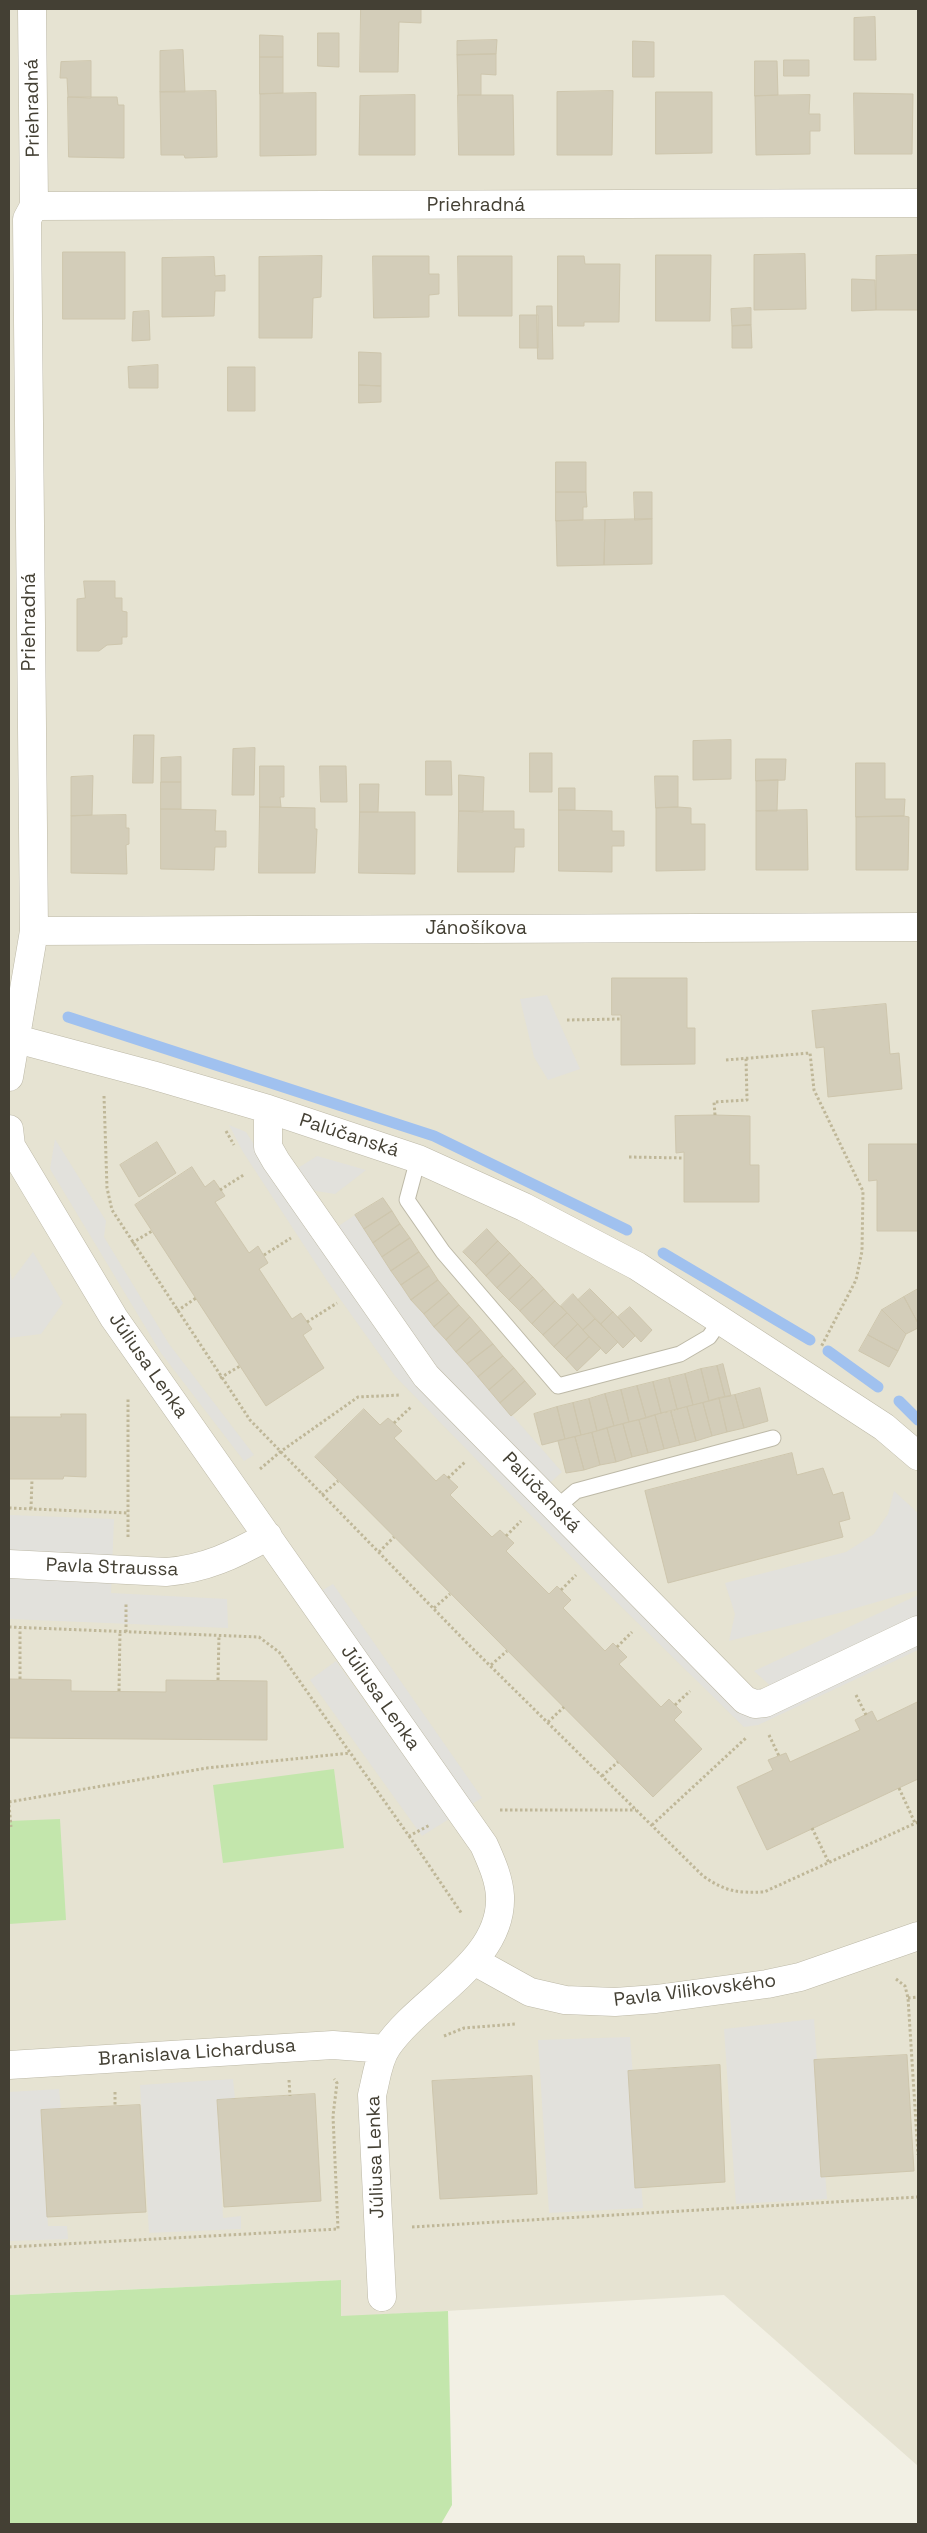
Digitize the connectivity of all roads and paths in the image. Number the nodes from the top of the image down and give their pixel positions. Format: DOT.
graph roads {
  1 [pos="32,9"];
  2 [pos="918,203"];
  3 [pos="34,206"];
  4 [pos="918,927"];
  5 [pos="34,931"];
  6 [pos="621,1019"];
  7 [pos="567,1020"];
  8 [pos="11,1038"];
  9 [pos="746,1058"];
  10 [pos="726,1060"];
  11 [pos="9,1077"];
  12 [pos="104,1095"];
  13 [pos="268,1109"];
  14 [pos="714,1116"];
  15 [pos="9,1129"];
  16 [pos="629,1157"];
  17 [pos="418,1158"];
  18 [pos="684,1158"];
  19 [pos="250,1171"];
  20 [pos="220,1190"];
  21 [pos="152,1231"];
  22 [pos="293,1237"];
  23 [pos="132,1244"];
  24 [pos="264,1255"];
  25 [pos="196,1298"];
  26 [pos="337,1303"];
  27 [pos="177,1311"];
  28 [pos="721,1320"];
  29 [pos="307,1322"];
  30 [pos="240,1366"];
  31 [pos="804,1375"];
  32 [pos="220,1378"];
  33 [pos="126,1392"];
  34 [pos="405,1395"];
  35 [pos="413,1405"];
  36 [pos="394,1423"];
  37 [pos="773,1438"];
  38 [pos="280,1452"];
  39 [pos="918,1456"];
  40 [pos="467,1460"];
  41 [pos="448,1478"];
  42 [pos="32,1479"];
  43 [pos="338,1481"];
  44 [pos="236,1491"];
  45 [pos="322,1495"];
  46 [pos="9,1508"];
  47 [pos="556,1508"];
  48 [pos="31,1509"];
  49 [pos="129,1513"];
  50 [pos="525,1517"];
  51 [pos="268,1536"];
  52 [pos="506,1536"];
  53 [pos="394,1537"];
  54 [pos="379,1552"];
  55 [pos="9,1564"];
  56 [pos="127,1570"];
  57 [pos="580,1571"];
  58 [pos="560,1590"];
  59 [pos="450,1594"];
  60 [pos="434,1608"];
  61 [pos="9,1627"];
  62 [pos="20,1628"];
  63 [pos="636,1628"];
  64 [pos="918,1630"];
  65 [pos="120,1631"];
  66 [pos="126,1632"];
  67 [pos="219,1635"];
  68 [pos="617,1647"];
  69 [pos="507,1651"];
  70 [pos="491,1666"];
  71 [pos="20,1679"];
  72 [pos="218,1680"];
  73 [pos="694,1687"];
  74 [pos="852,1687"];
  75 [pos="119,1691"];
  76 [pos="675,1705"];
  77 [pos="564,1707"];
  78 [pos="866,1715"];
  79 [pos="548,1722"];
  80 [pos="766,1728"];
  81 [pos="747,1737"];
  82 [pos="350,1753"];
  83 [pos="779,1756"];
  84 [pos="618,1762"];
  85 [pos="602,1776"];
  86 [pos="899,1788"];
  87 [pos="9,1804"];
  88 [pos="458,1810"];
  89 [pos="637,1810"];
  90 [pos="917,1822"];
  91 [pos="652,1825"];
  92 [pos="11,1827"];
  93 [pos="812,1828"];
  94 [pos="409,1836"];
  95 [pos="829,1863"];
  96 [pos="464,1922"];
  97 [pos="918,1936"];
  98 [pos="474,1961"];
  99 [pos="891,1978"];
  100 [pos="918,1997"];
  101 [pos="908,1998"];
  102 [pos="518,2024"];
  103 [pos="440,2039"];
  104 [pos="386,2049"];
  105 [pos="9,2065"];
  106 [pos="288,2072"];
  107 [pos="332,2076"];
  108 [pos="290,2096"];
  109 [pos="918,2155"];
  110 [pos="918,2197"];
  111 [pos="379,2229"];
  112 [pos="9,2247"];
  113 [pos="382,2298"];
  1 -- 3 [label="street, Priehradná"];
  2 -- 3 [label="street, Priehradná"];
  3 -- 5 [label="street, Priehradná"];
  4 -- 5 [label="street, Jánošíkova"];
  5 -- 8 [label="street, Priehradná"];
  6 -- 7 [label="path"];
  8 -- 11 [label="street"];
  8 -- 13 [label="street, Palúčanská"];
  9 -- 10 [label="path"];
  9 -- 14 [label="path"];
  9 -- 31 [label="path"];
  12 -- 23 [label="path"];
  13 -- 17 [label="street, Palúčanská"];
  13 -- 47 [label="street, Palúčanská"];
  15 -- 44 [label="street, Júliusa Lenka"];
  16 -- 18 [label="path"];
  17 -- 28 [label="street, Palúčanská"];
  17 -- 28 [label="lane"];
  19 -- 20 [label="path"];
  21 -- 23 [label="path"];
  22 -- 24 [label="path"];
  23 -- 27 [label="path"];
  25 -- 27 [label="path"];
  26 -- 29 [label="path"];
  27 -- 32 [label="path"];
  28 -- 31 [label="street, Palúčanská"];
  30 -- 32 [label="path"];
  31 -- 39 [label="street, Palúčanská"];
  32 -- 38 [label="path"];
  33 -- 49 [label="path"];
  34 -- 38 [label="path"];
  35 -- 36 [label="path"];
  37 -- 47 [label="lane"];
  38 -- 44 [label="path"];
  38 -- 45 [label="path"];
  40 -- 41 [label="path"];
  42 -- 48 [label="path"];
  43 -- 45 [label="path"];
  44 -- 51 [label="street, Júliusa Lenka"];
  45 -- 54 [label="path"];
  46 -- 48 [label="path"];
  47 -- 64 [label="street, Palúčanská"];
  48 -- 49 [label="path"];
  49 -- 56 [label="path"];
  50 -- 52 [label="path"];
  51 -- 56 [label="street, Pavla Straussa"];
  51 -- 88 [label="street, Júliusa Lenka"];
  53 -- 54 [label="path"];
  54 -- 60 [label="path"];
  55 -- 56 [label="street, Pavla Straussa"];
  56 -- 66 [label="path"];
  57 -- 58 [label="path"];
  59 -- 60 [label="path"];
  60 -- 70 [label="path"];
  61 -- 62 [label="path"];
  62 -- 65 [label="path"];
  62 -- 71 [label="path"];
  63 -- 68 [label="path"];
  65 -- 66 [label="path"];
  65 -- 75 [label="path"];
  66 -- 67 [label="path"];
  67 -- 72 [label="path"];
  67 -- 82 [label="path"];
  69 -- 70 [label="path"];
  70 -- 79 [label="path"];
  73 -- 76 [label="path"];
  74 -- 78 [label="path"];
  77 -- 79 [label="path"];
  79 -- 85 [label="path"];
  80 -- 83 [label="path"];
  81 -- 91 [label="path"];
  82 -- 87 [label="path"];
  82 -- 94 [label="path"];
  84 -- 85 [label="path"];
  85 -- 89 [label="path"];
  86 -- 90 [label="path"];
  87 -- 92 [label="path"];
  88 -- 89 [label="path"];
  88 -- 94 [label="path"];
  88 -- 98 [label="street, Júliusa Lenka"];
  89 -- 91 [label="path"];
  90 -- 95 [label="path"];
  91 -- 95 [label="path"];
  93 -- 95 [label="path"];
  94 -- 96 [label="path"];
  97 -- 98 [label="street, Pavla Vilikovského"];
  98 -- 104 [label="street, Júliusa Lenka"];
  99 -- 101 [label="path"];
  100 -- 101 [label="path"];
  101 -- 109 [label="path"];
  102 -- 103 [label="path"];
  104 -- 105 [label="street, Branislava Lichardusa"];
  104 -- 111 [label="street, Júliusa Lenka"];
  106 -- 108 [label="path"];
  107 -- 112 [label="path"];
  110 -- 111 [label="path"];
  111 -- 113 [label="street, Júliusa Lenka"];
}
